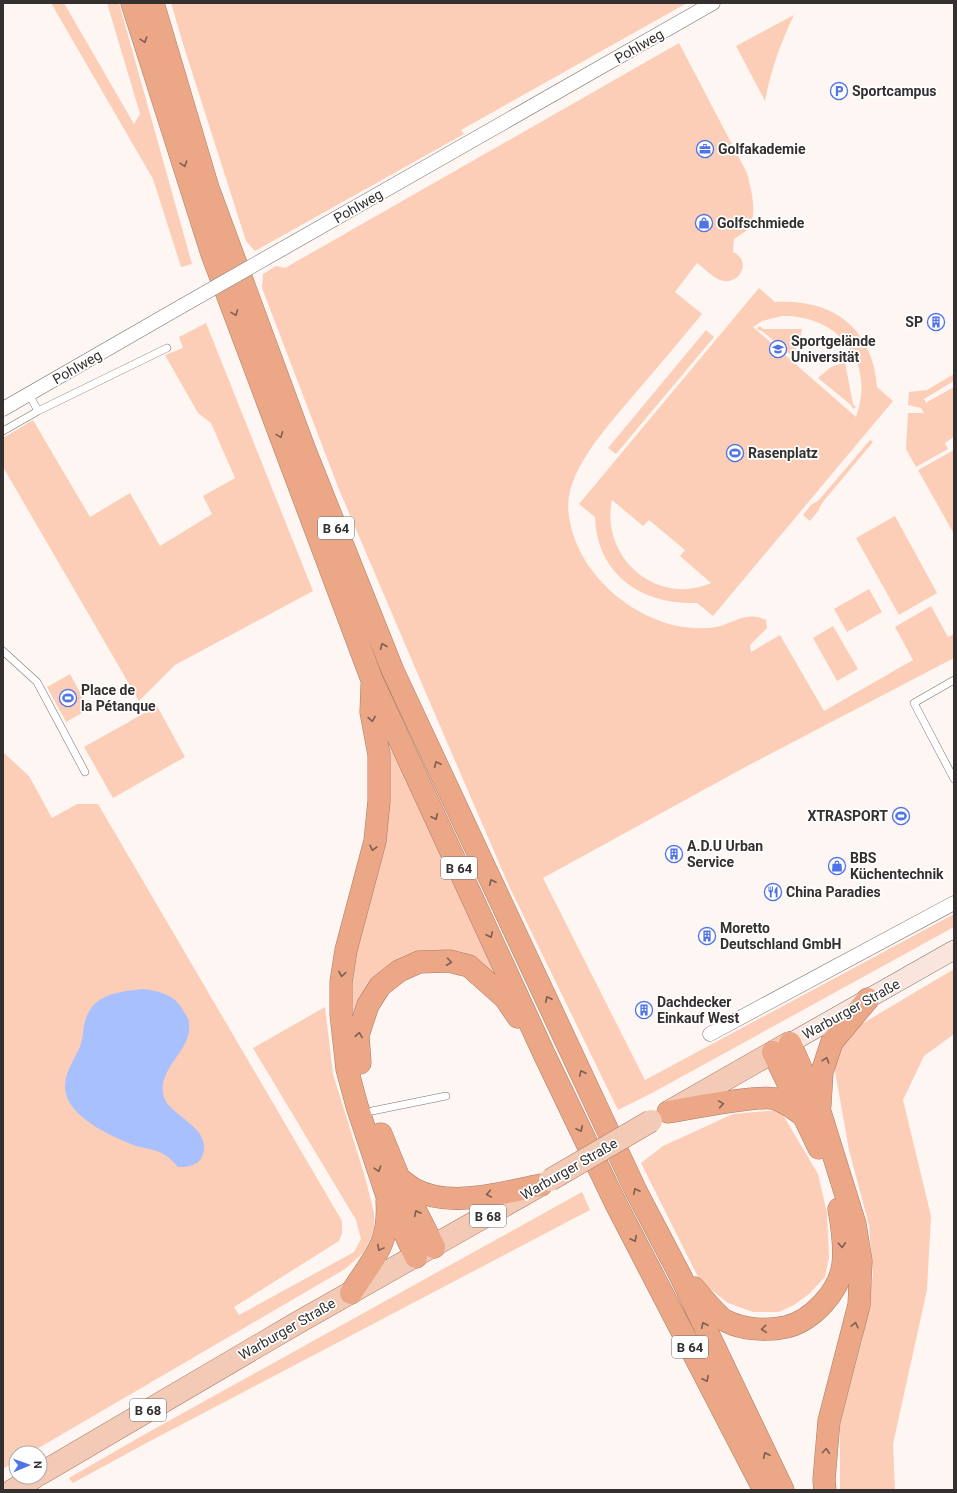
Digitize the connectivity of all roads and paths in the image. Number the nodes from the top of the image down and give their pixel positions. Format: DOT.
graph roads {
  1 [pos="132,3"];
  2 [pos="153,3"];
  3 [pos="713,3"];
  4 [pos="167,348"];
  5 [pos="29,394"];
  6 [pos="3,409"];
  7 [pos="38,411"];
  8 [pos="3,431"];
  9 [pos="3,651"];
  10 [pos="372,680"];
  11 [pos="954,680"];
  12 [pos="85,772"];
  13 [pos="954,779"];
  14 [pos="954,903"];
  15 [pos="954,950"];
  16 [pos="868,999"];
  17 [pos="710,1034"];
  18 [pos="781,1047"];
  19 [pos="545,1056"];
  20 [pos="446,1096"];
  21 [pos="372,1111"];
  22 [pos="812,1115"];
  23 [pos="660,1117"];
  24 [pos="546,1182"];
  25 [pos="393,1187"];
  26 [pos="425,1252"];
  27 [pos="680,1275"];
  28 [pos="351,1293"];
  29 [pos="48,1469"];
  30 [pos="764,1490"];
  31 [pos="783,1490"];
  32 [pos="825,1490"];
  1 -- 10 [label="highway, B 64, one-way"];
  27 -- 2 [label="highway, B 64, one-way"];
  3 -- 5 [label="street, Pohlweg, bridge"];
  4 -- 7 [label="lane"];
  5 -- 6 [label="street, Pohlweg"];
  5 -- 7 [label="lane"];
  7 -- 8 [label="lane"];
  9 -- 12 [label="lane"];
  10 -- 19 [label="highway, B 64, one-way"];
  10 -- 25 [label="highway, one-way"];
  11 -- 13 [label="lane"];
  14 -- 17 [label="street"];
  15 -- 16 [label="main road, Warburger Straße"];
  16 -- 18 [label="main road, Warburger Straße"];
  22 -- 16 [label="highway, one-way"];
  18 -- 22 [label="highway"];
  18 -- 23 [label="main road, Warburger Straße / B 68"];
  21 -- 19 [label="highway, one-way"];
  19 -- 30 [label="highway, B 64, one-way"];
  20 -- 21 [label="lane"];
  21 -- 25 [label="highway"];
  23 -- 22 [label="highway, one-way"];
  22 -- 27 [label="highway, one-way"];
  32 -- 22 [label="highway, one-way"];
  23 -- 24 [label="main road, Warburger Straße / B 68, bridge"];
  24 -- 25 [label="highway, one-way"];
  24 -- 26 [label="main road, Warburger Straße / B 68"];
  25 -- 26 [label="highway"];
  25 -- 28 [label="highway, one-way"];
  26 -- 28 [label="main road, Warburger Straße / B 68"];
  31 -- 27 [label="highway, B 64, one-way"];
  28 -- 29 [label="main road, Warburger Straße / B 68"];
}
